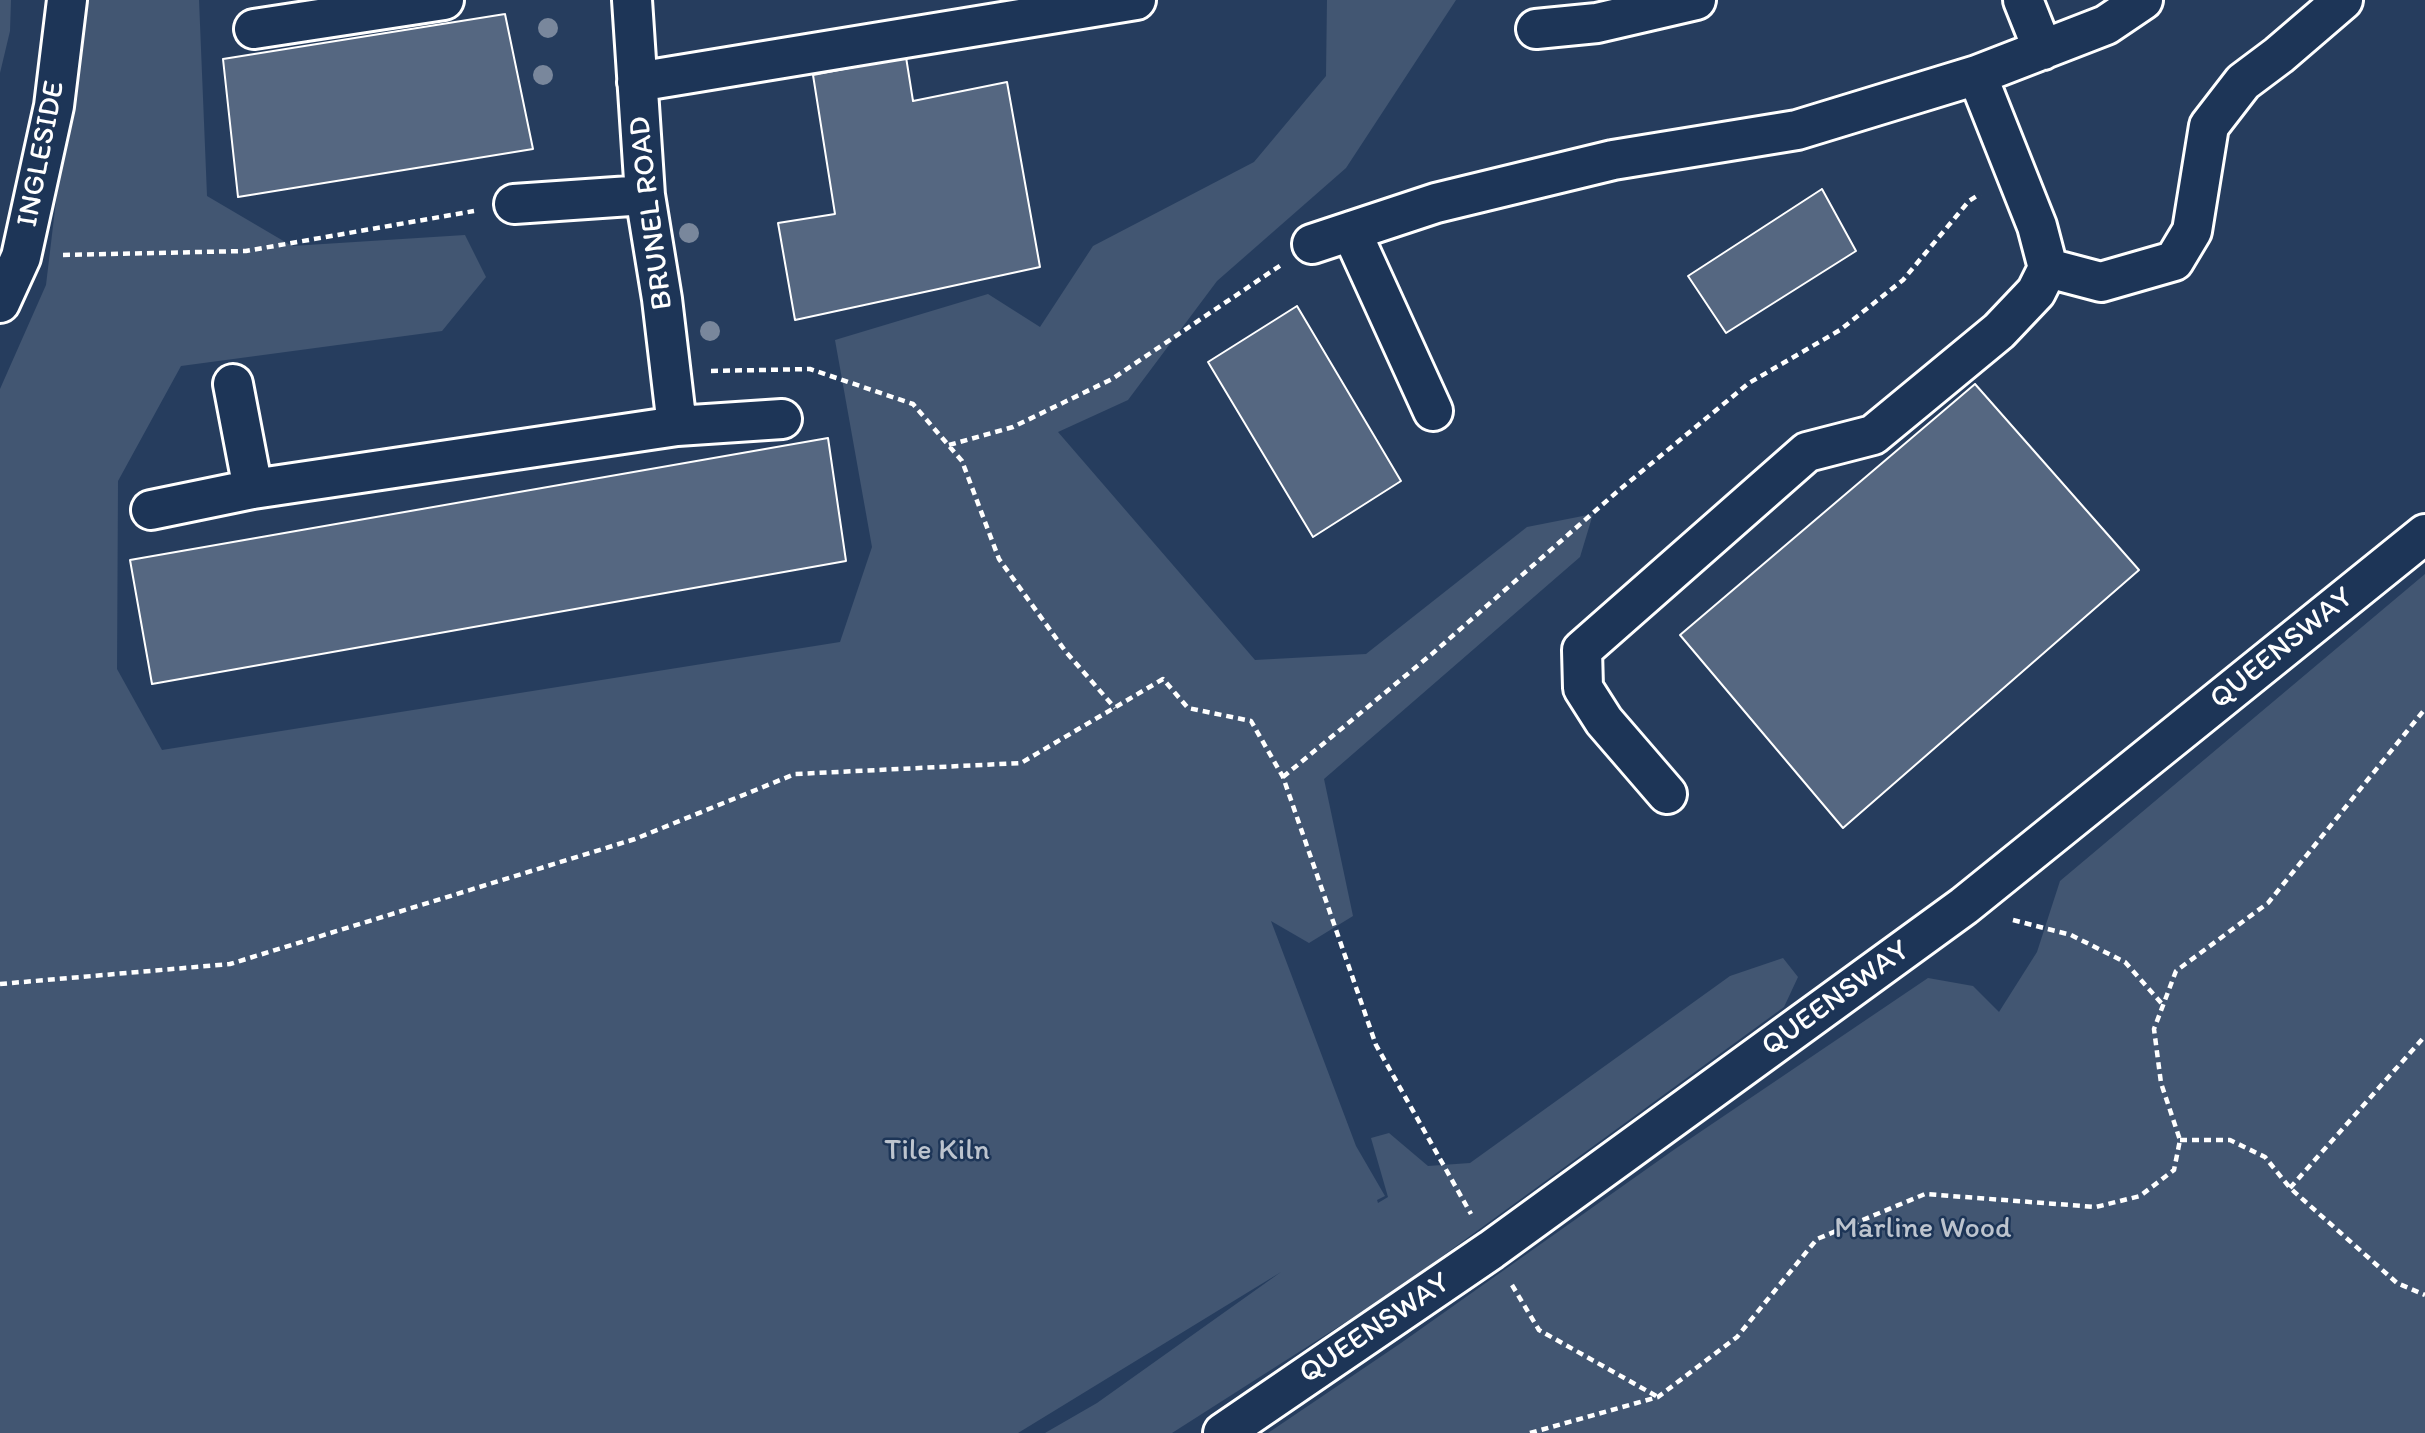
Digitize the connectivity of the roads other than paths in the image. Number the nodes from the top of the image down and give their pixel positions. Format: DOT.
graph roads {
  1 [pos="68,0"];
  2 [pos="444,0"];
  3 [pos="632,0"];
  4 [pos="1136,0"];
  5 [pos="1696,0"];
  6 [pos="2023,0"];
  7 [pos="2143,0"];
  8 [pos="2343,0"];
  9 [pos="254,29"];
  10 [pos="1536,29"];
  11 [pos="2043,50"];
  12 [pos="1976,75"];
  13 [pos="637,82"];
  14 [pos="645,195"];
  15 [pos="514,204"];
  16 [pos="1351,231"];
  17 [pos="1312,244"];
  18 [pos="2048,268"];
  19 [pos="0,303"];
  20 [pos="233,384"];
  21 [pos="1433,411"];
  22 [pos="782,419"];
  23 [pos="677,426"];
  24 [pos="253,489"];
  25 [pos="151,510"];
  26 [pos="2425,534"];
  27 [pos="1667,794"];
  28 [pos="1223,1433"];
  1 -- 19 [label="main road, INGLESIDE"];
  2 -- 9 [label="main road"];
  3 -- 13 [label="main road, BRUNEL ROAD"];
  4 -- 13 [label="main road"];
  5 -- 10 [label="main road"];
  6 -- 11 [label="main road"];
  7 -- 11 [label="main road"];
  8 -- 18 [label="main road"];
  11 -- 12 [label="main road"];
  12 -- 16 [label="main road"];
  12 -- 18 [label="main road"];
  13 -- 14 [label="main road, BRUNEL ROAD"];
  14 -- 15 [label="main road"];
  14 -- 23 [label="main road, BRUNEL ROAD"];
  16 -- 17 [label="main road"];
  16 -- 21 [label="main road"];
  18 -- 27 [label="main road"];
  20 -- 24 [label="main road"];
  22 -- 23 [label="main road"];
  23 -- 24 [label="main road"];
  24 -- 25 [label="main road"];
  26 -- 28 [label="main road, QUEENSWAY"];
}
